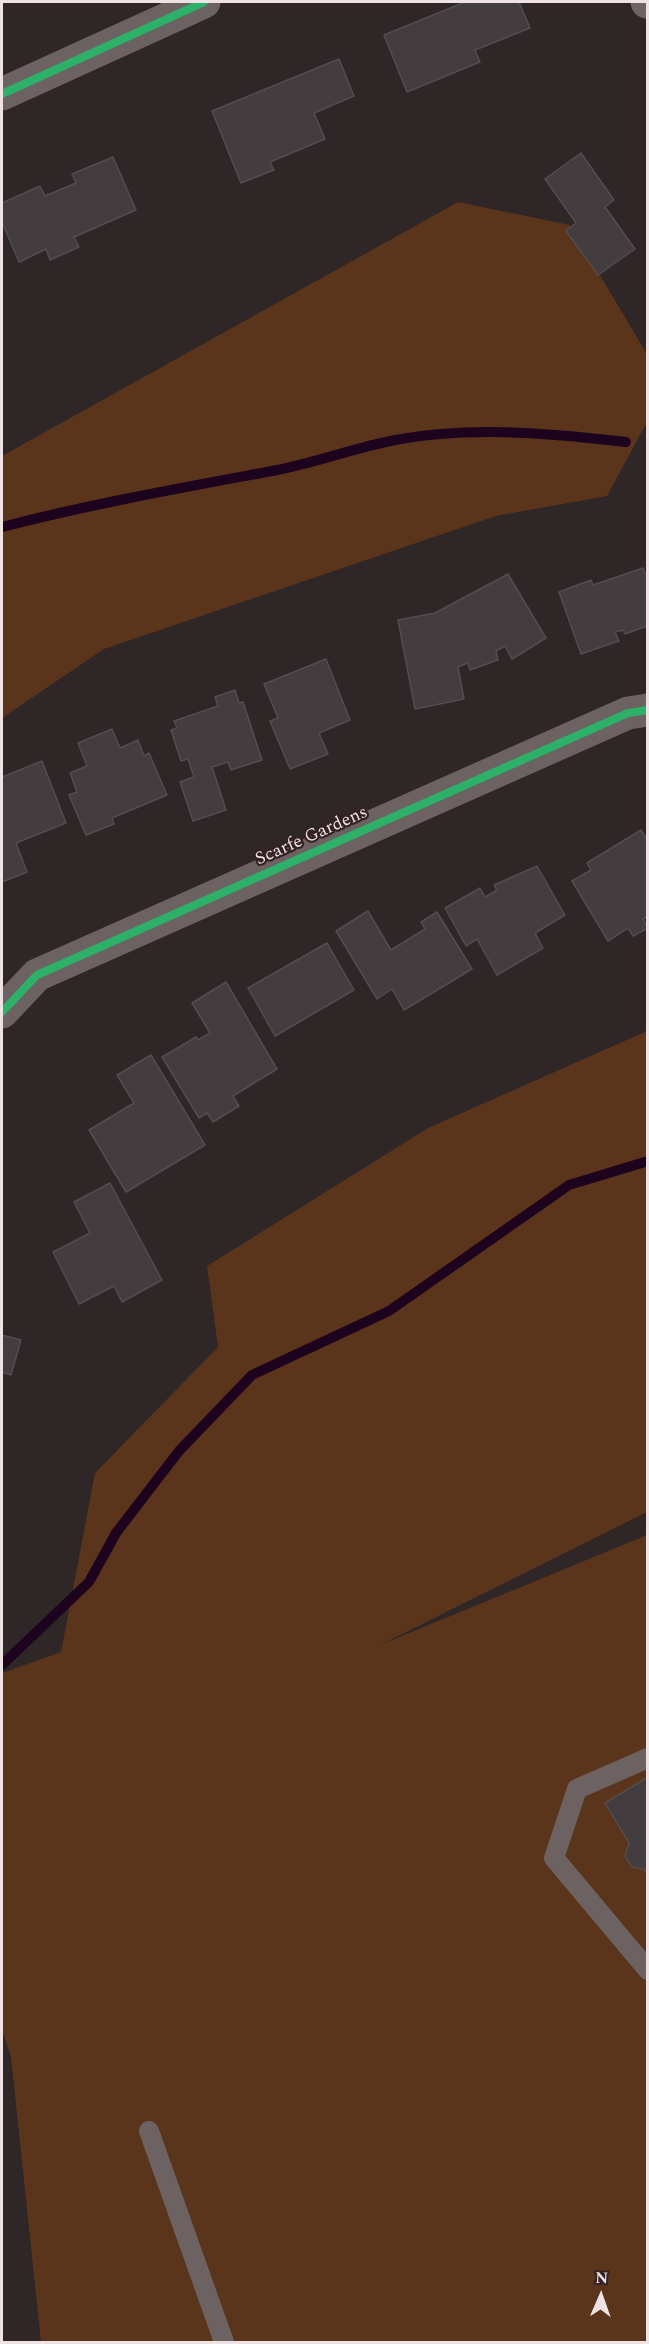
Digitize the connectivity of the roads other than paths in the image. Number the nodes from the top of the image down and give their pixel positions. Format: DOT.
graph roads {
  1 [pos="204,2"];
  2 [pos="2,94"];
  3 [pos="648,710"];
  4 [pos="2,1012"];
  5 [pos="648,1758"];
  6 [pos="648,1970"];
  7 [pos="149,2131"];
  8 [pos="224,2343"];
  1 -- 2 [label="street"];
  3 -- 4 [label="street, Scarfe Gardens"];
  5 -- 6 [label="lane"];
  7 -- 8 [label="lane"];
}
